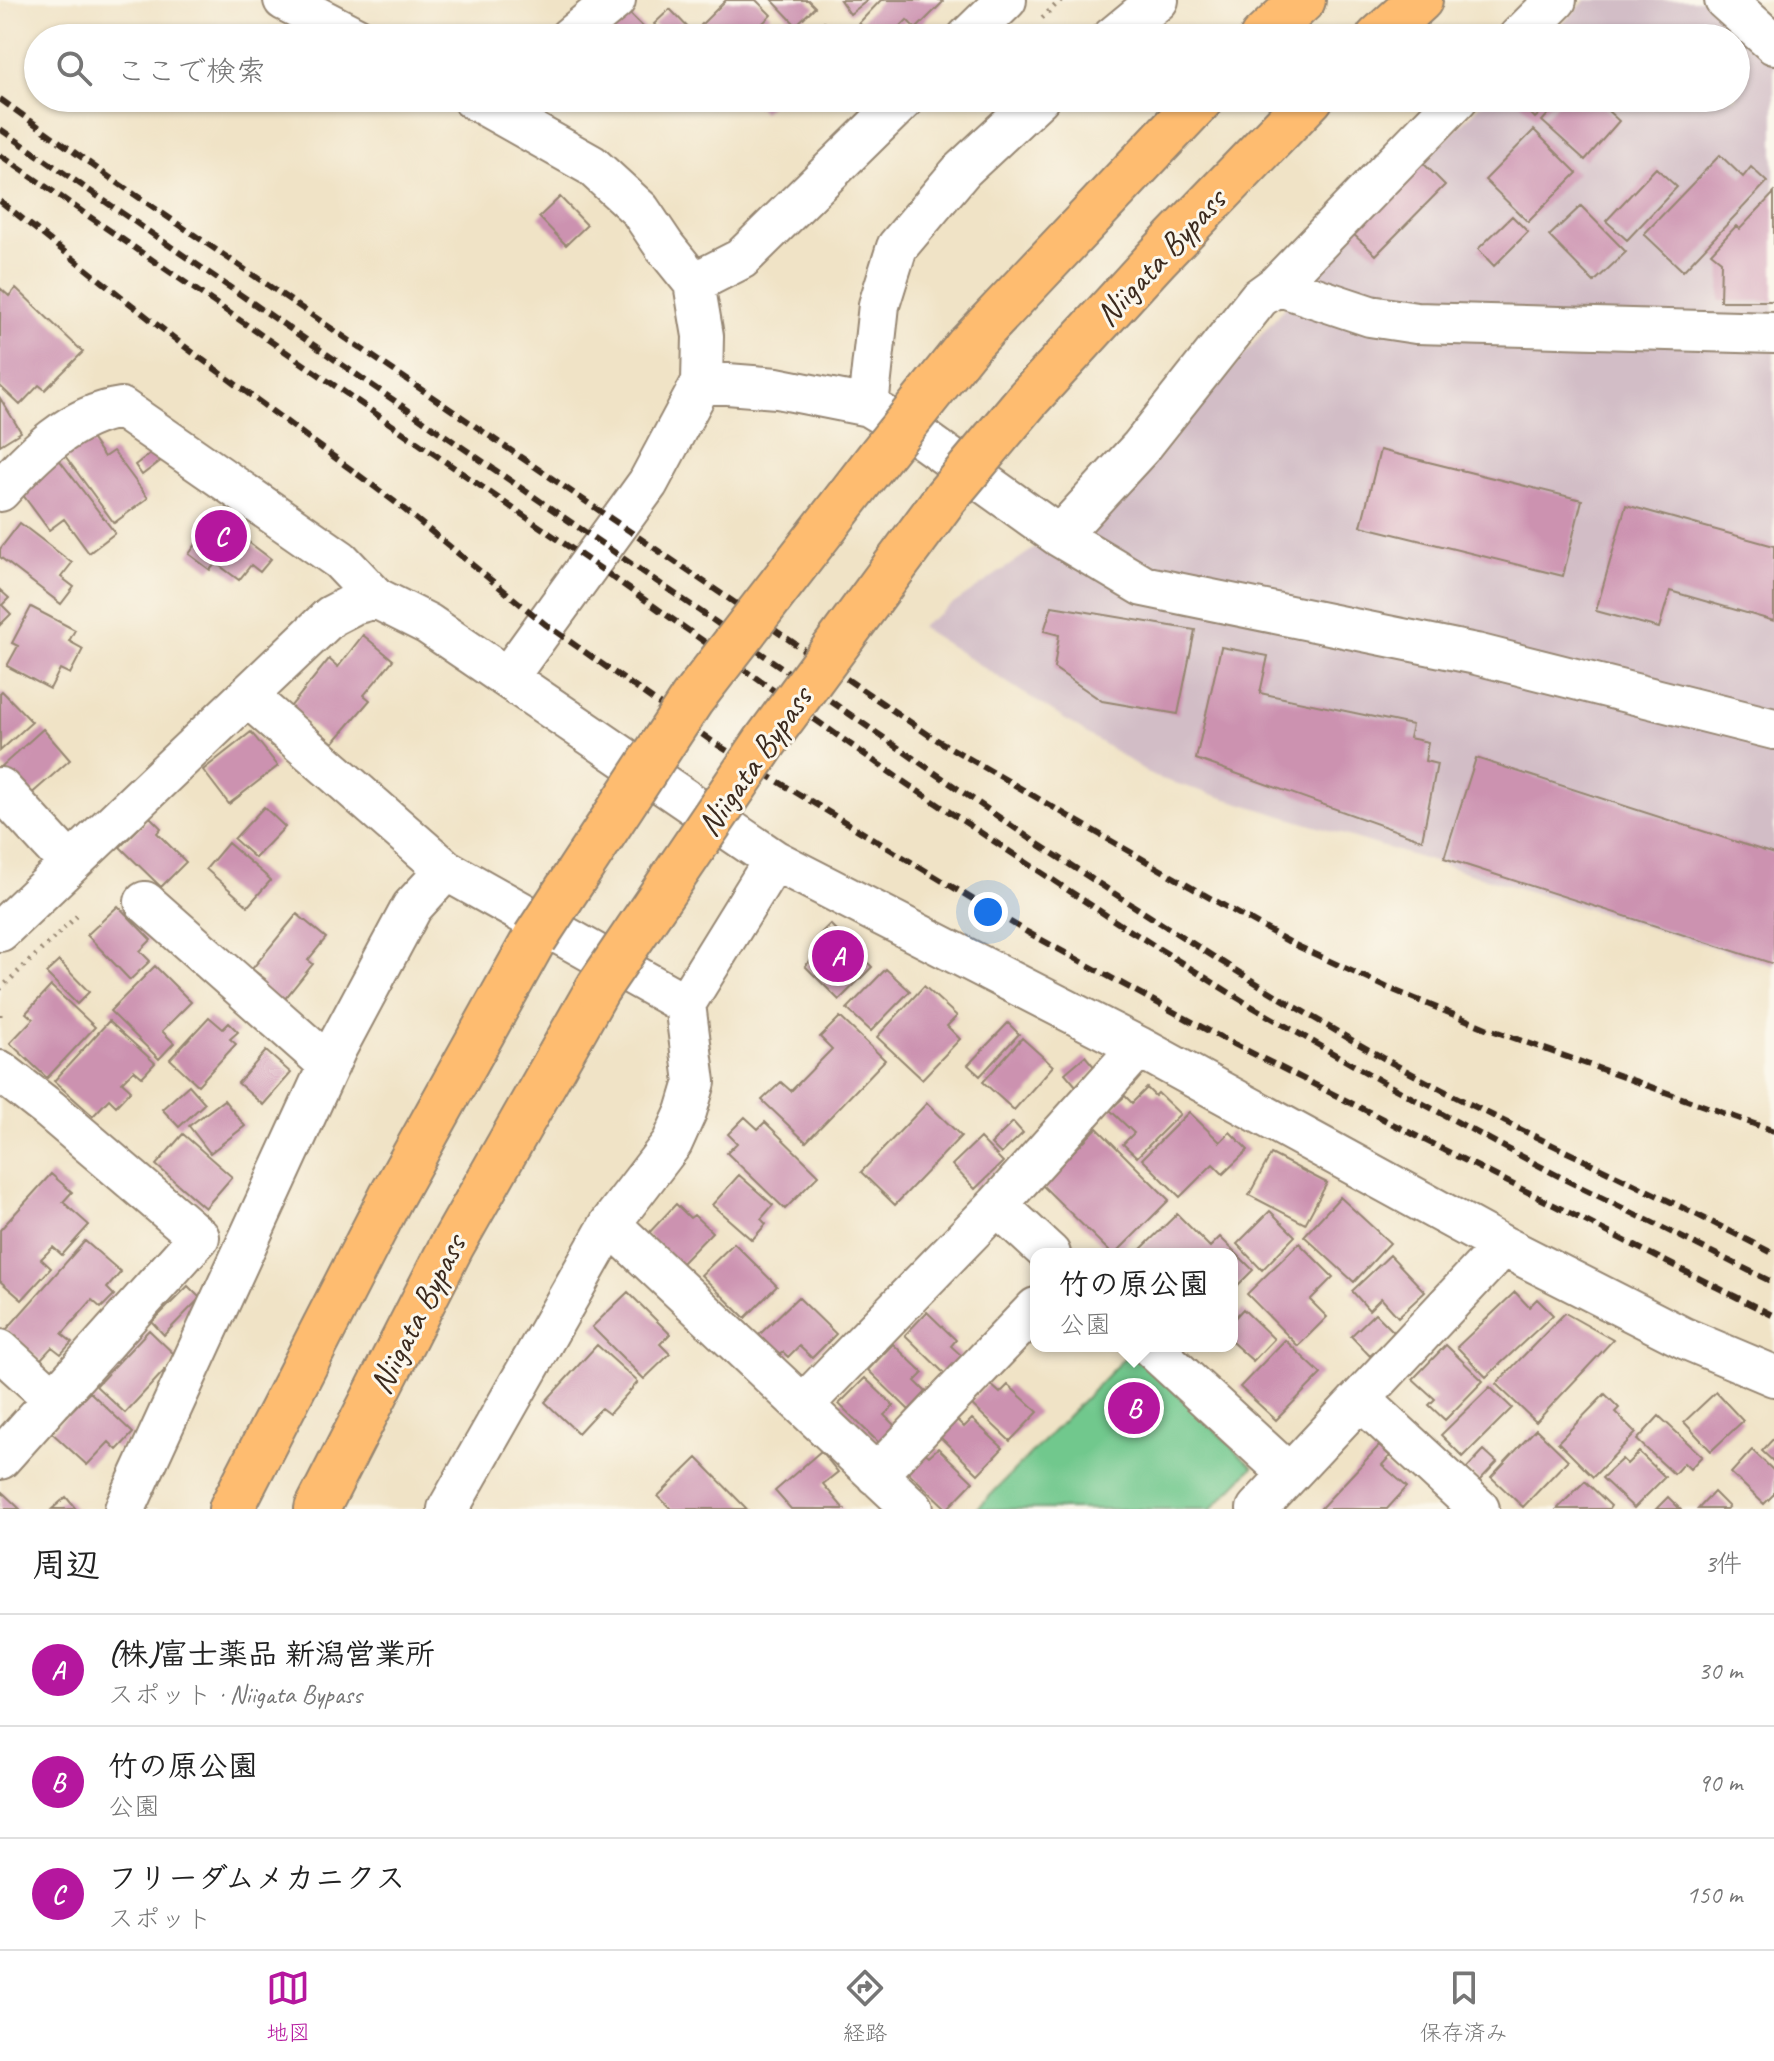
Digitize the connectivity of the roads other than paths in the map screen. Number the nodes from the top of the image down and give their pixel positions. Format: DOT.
graph roads {
  1 [pos="284,0"];
  2 [pos="615,0"];
  3 [pos="1006,0"];
  4 [pos="1158,0"];
  5 [pos="1303,0"];
  6 [pos="1420,0"];
  7 [pos="1556,0"];
  8 [pos="1725,0"];
  9 [pos="330,24"];
  10 [pos="586,24"];
  11 [pos="981,24"];
  12 [pos="1129,24"];
  13 [pos="1277,24"];
  14 [pos="1393,24"];
  15 [pos="1532,24"];
  16 [pos="1774,44"];
  17 [pos="505,112"];
  18 [pos="891,112"];
  19 [pos="1024,112"];
  20 [pos="1189,112"];
  21 [pos="1298,112"];
  22 [pos="1444,112"];
  23 [pos="694,283"];
  24 [pos="1277,285"];
  25 [pos="1774,333"];
  26 [pos="702,382"];
  27 [pos="868,406"];
  28 [pos="0,491"];
  29 [pos="1059,536"];
  30 [pos="376,598"];
  31 [pos="507,678"];
  32 [pos="247,696"];
  33 [pos="1774,729"];
  34 [pos="0,788"];
  35 [pos="774,860"];
  36 [pos="70,864"];
  37 [pos="446,870"];
  38 [pos="145,902"];
  39 [pos="0,931"];
  40 [pos="685,1004"];
  41 [pos="1139,1047"];
  42 [pos="329,1065"];
  43 [pos="0,1071"];
  44 [pos="997,1205"];
  45 [pos="610,1224"];
  46 [pos="199,1237"];
  47 [pos="246,1245"];
  48 [pos="1503,1246"];
  49 [pos="1044,1248"];
  50 [pos="1030,1314"];
  51 [pos="0,1350"];
  52 [pos="1157,1352"];
  53 [pos="1774,1376"];
  54 [pos="54,1399"];
  55 [pos="1360,1399"];
  56 [pos="803,1405"];
  57 [pos="0,1459"];
  58 [pos="1289,1474"];
  59 [pos="876,1475"];
  60 [pos="125,1509"];
  61 [pos="231,1509"];
  62 [pos="317,1509"];
  63 [pos="448,1509"];
  64 [pos="913,1509"];
  65 [pos="1258,1509"];
  66 [pos="1479,1509"];
  1 -- 9 [label="street"];
  2 -- 10 [label="street"];
  3 -- 11 [label="street"];
  4 -- 12 [label="street"];
  5 -- 13 [label="highway"];
  6 -- 14 [label="highway"];
  7 -- 15 [label="street"];
  8 -- 16 [label="street"];
  17 -- 23 [label="street"];
  18 -- 23 [label="street"];
  19 -- 27 [label="street"];
  20 -- 61 [label="highway, bridge"];
  21 -- 62 [label="highway, Niigata Bypass, bridge"];
  22 -- 24 [label="street"];
  23 -- 26 [label="street"];
  24 -- 25 [label="street"];
  24 -- 29 [label="street"];
  26 -- 27 [label="street"];
  26 -- 31 [label="street"];
  27 -- 29 [label="street"];
  28 -- 30 [label="street"];
  29 -- 33 [label="street"];
  30 -- 31 [label="street"];
  30 -- 32 [label="street"];
  31 -- 35 [label="street"];
  32 -- 36 [label="street"];
  32 -- 37 [label="street"];
  34 -- 36 [label="street"];
  35 -- 40 [label="street"];
  35 -- 41 [label="street"];
  36 -- 39 [label="street"];
  37 -- 40 [label="street"];
  37 -- 42 [label="street"];
  38 -- 42 [label="street"];
  40 -- 45 [label="street"];
  41 -- 44 [label="street"];
  41 -- 48 [label="street"];
  42 -- 47 [label="street"];
  43 -- 46 [label="street"];
  44 -- 49 [label="street"];
  44 -- 56 [label="street"];
  45 -- 56 [label="street"];
  45 -- 63 [label="street"];
  46 -- 47 [label="street"];
  46 -- 54 [label="street"];
  47 -- 60 [label="street"];
  48 -- 53 [label="street"];
  48 -- 55 [label="street"];
  50 -- 59 [label="street"];
  51 -- 54 [label="street"];
  52 -- 58 [label="street"];
  54 -- 57 [label="street"];
  55 -- 58 [label="street"];
  55 -- 66 [label="street"];
  56 -- 59 [label="street"];
  58 -- 65 [label="street"];
  59 -- 64 [label="street"];
}
